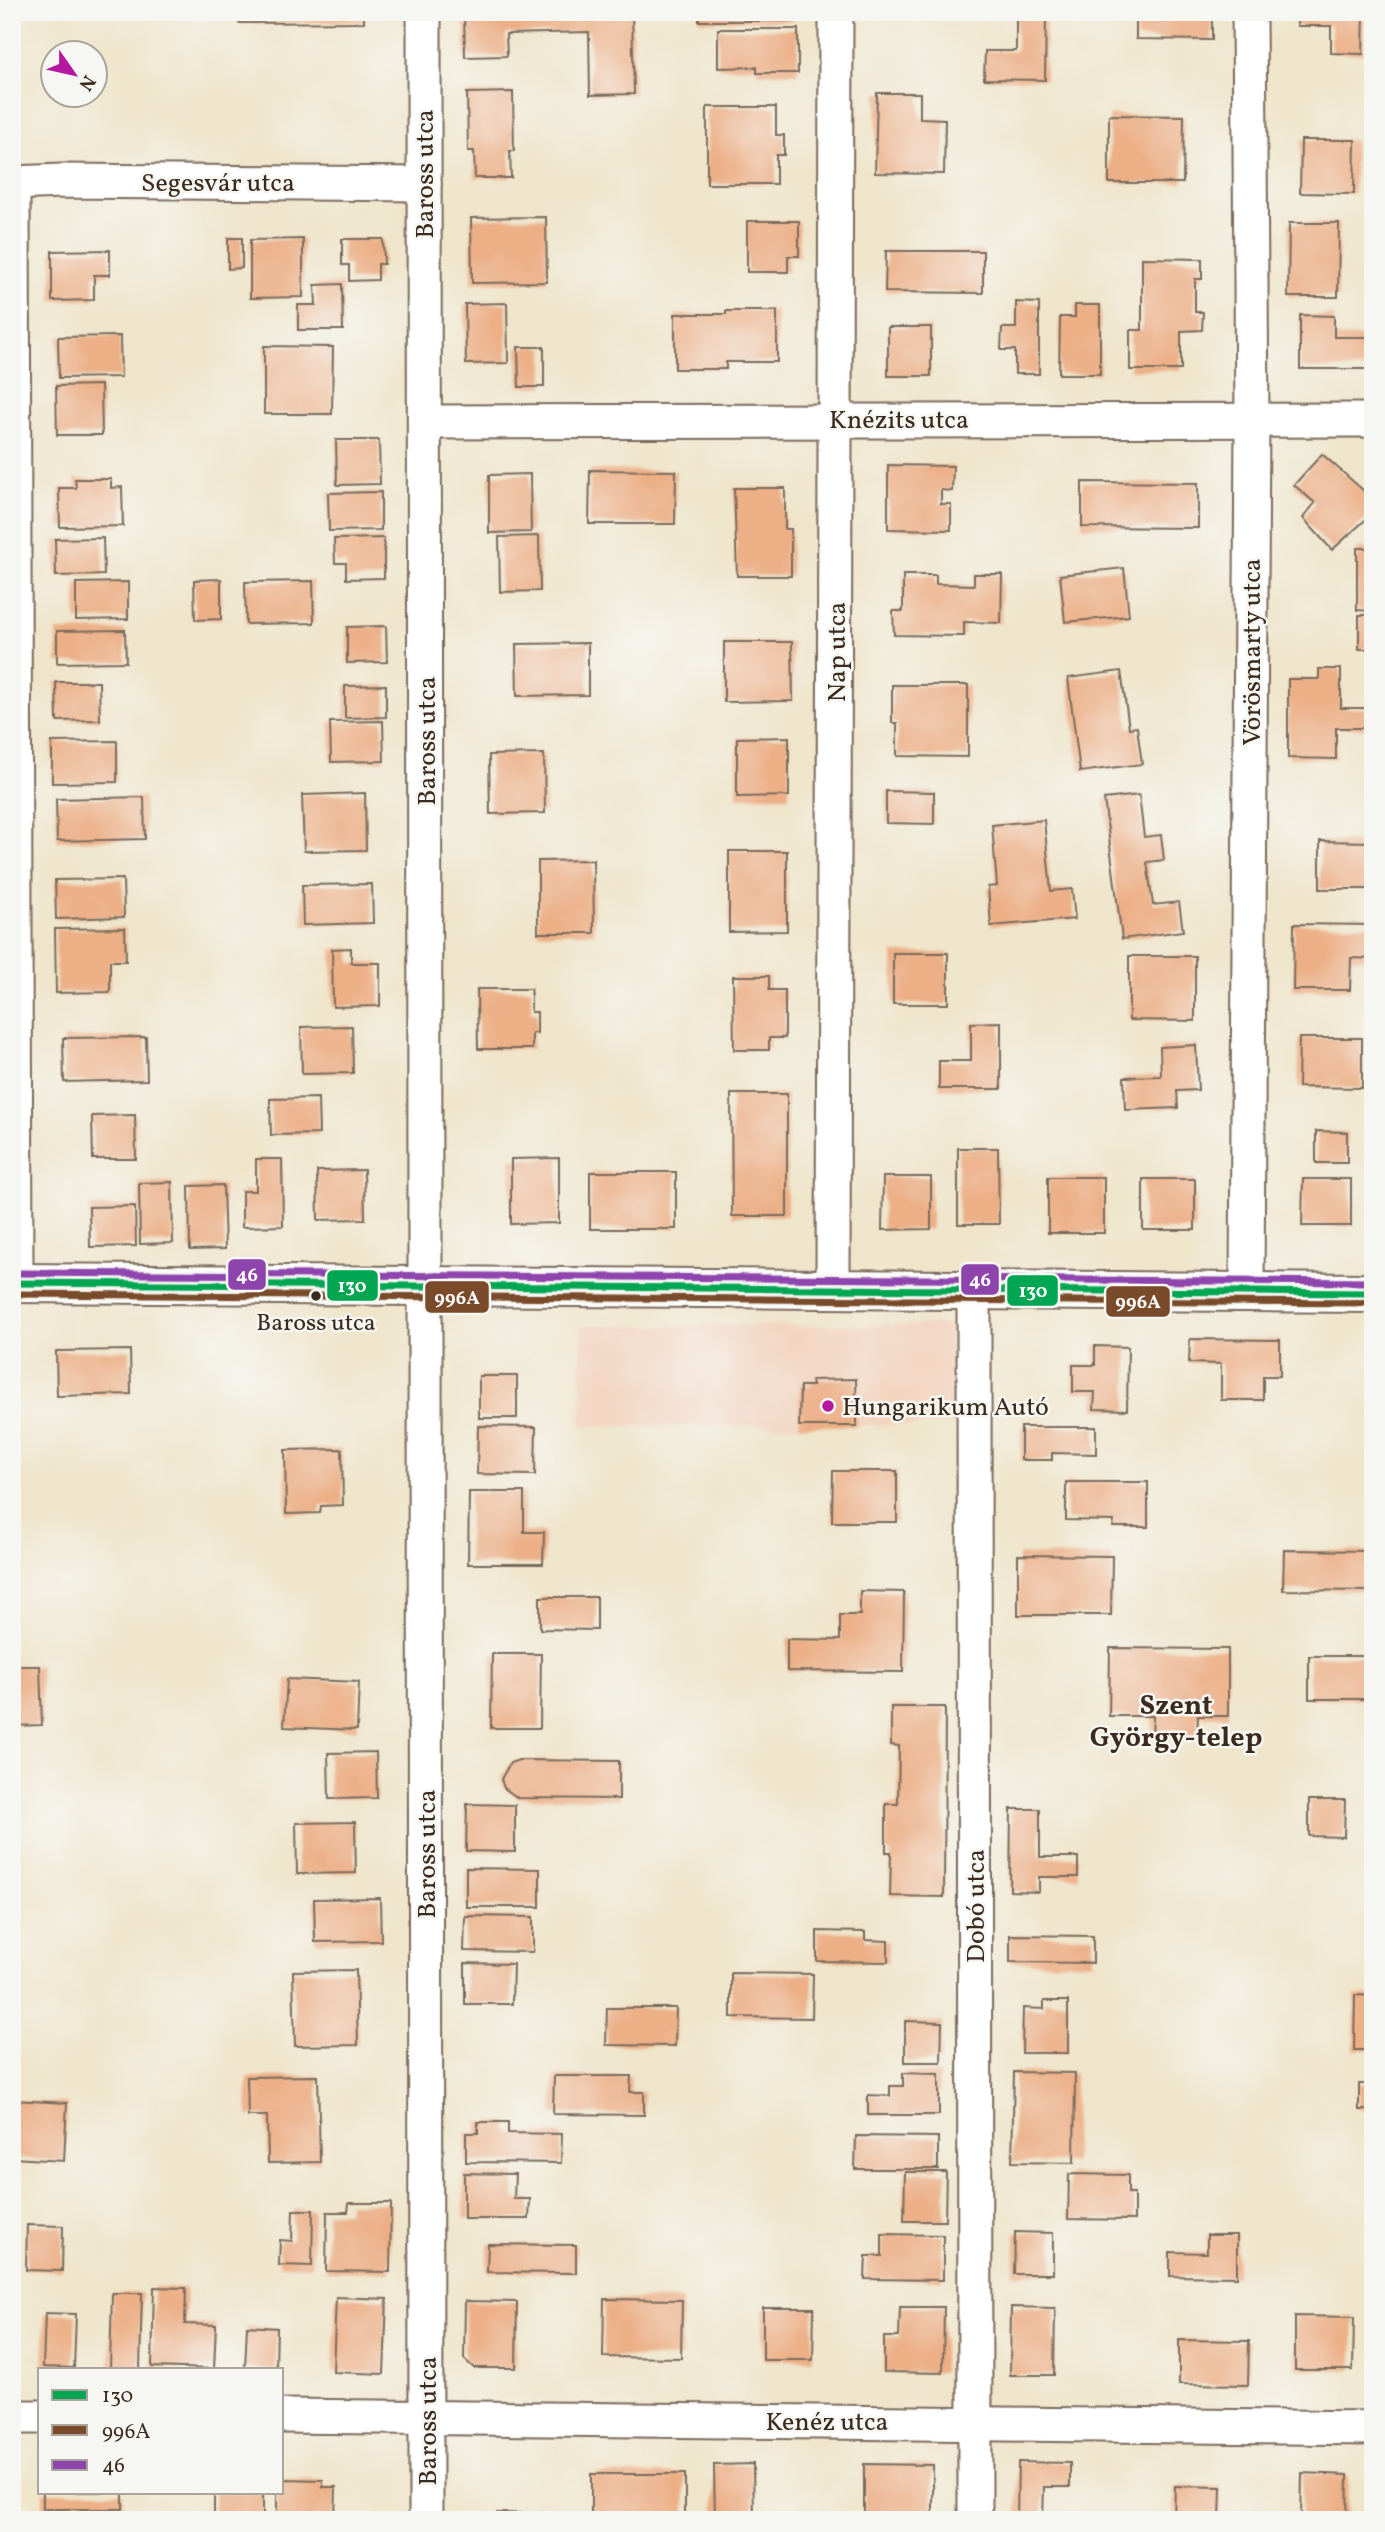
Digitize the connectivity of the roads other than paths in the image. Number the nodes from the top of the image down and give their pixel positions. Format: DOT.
graph roads {
  1 [pos="424,12"];
  2 [pos="836,12"];
  3 [pos="1249,12"];
  4 [pos="13,183"];
  5 [pos="424,184"];
  6 [pos="1252,418"];
  7 [pos="837,419"];
  8 [pos="1373,420"];
  9 [pos="425,422"];
  10 [pos="14,1283"];
  11 [pos="426,1286"];
  12 [pos="833,1291"];
  13 [pos="975,1292"];
  14 [pos="1247,1292"];
  15 [pos="1373,1293"];
  16 [pos="427,2415"];
  17 [pos="284,2416"];
  18 [pos="12,2417"];
  19 [pos="38,2417"];
  20 [pos="975,2421"];
  21 [pos="1373,2428"];
  22 [pos="426,2520"];
  23 [pos="975,2520"];
  1 -- 5 [label="street, Baross utca"];
  2 -- 7 [label="street, Nap utca"];
  3 -- 6 [label="street, Vörösmarty utca"];
  4 -- 5 [label="street, Segesvár utca"];
  4 -- 10 [label="street"];
  5 -- 9 [label="street, Baross utca"];
  6 -- 7 [label="street, Knézits utca"];
  6 -- 8 [label="street, Knézits utca"];
  6 -- 14 [label="street, Vörösmarty utca"];
  7 -- 9 [label="street, Knézits utca"];
  7 -- 12 [label="street, Nap utca"];
  9 -- 11 [label="street, Baross utca"];
  10 -- 11 [label="street"];
  11 -- 12 [label="street"];
  11 -- 16 [label="street, Baross utca"];
  12 -- 13 [label="street"];
  13 -- 14 [label="street"];
  13 -- 20 [label="street, Dobó utca"];
  14 -- 15 [label="street"];
  16 -- 17 [label="street, Kenéz utca"];
  16 -- 20 [label="street, Kenéz utca"];
  16 -- 22 [label="street, Baross utca"];
  18 -- 19 [label="street"];
  20 -- 21 [label="street, Kenéz utca"];
  20 -- 23 [label="street, Dobó utca"];
}
